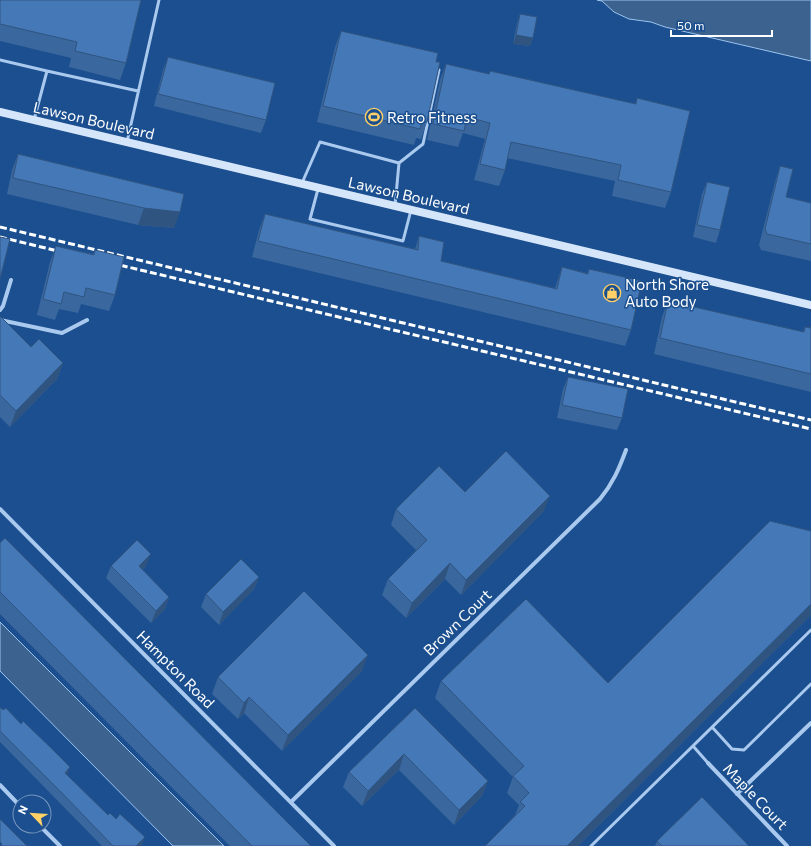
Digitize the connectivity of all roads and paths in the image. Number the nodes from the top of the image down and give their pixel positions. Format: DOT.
graph roads {
  1 [pos="159,0"];
  2 [pos="0,60"];
  3 [pos="439,70"];
  4 [pos="48,71"];
  5 [pos="138,91"];
  6 [pos="0,112"];
  7 [pos="34,120"];
  8 [pos="127,142"];
  9 [pos="400,163"];
  10 [pos="302,184"];
  11 [pos="318,188"];
  12 [pos="395,206"];
  13 [pos="411,210"];
  14 [pos="11,280"];
  15 [pos="811,305"];
  16 [pos="0,310"];
  17 [pos="0,320"];
  18 [pos="87,320"];
  19 [pos="626,450"];
  20 [pos="0,509"];
  21 [pos="811,630"];
  22 [pos="811,684"];
  23 [pos="811,723"];
  24 [pos="712,727"];
  25 [pos="693,746"];
  26 [pos="708,763"];
  27 [pos="0,785"];
  28 [pos="737,794"];
  29 [pos="12,798"];
  30 [pos="291,802"];
  31 [pos="48,834"];
  32 [pos="60,846"];
  33 [pos="334,846"];
  34 [pos="591,846"];
  35 [pos="787,846"];
  1 -- 5 [label="lane"];
  2 -- 4 [label="lane"];
  3 -- 9 [label="lane"];
  4 -- 5 [label="lane"];
  4 -- 7 [label="lane"];
  5 -- 8 [label="lane"];
  6 -- 7 [label="main road, Lawson Boulevard"];
  7 -- 8 [label="main road, Lawson Boulevard"];
  8 -- 10 [label="main road, Lawson Boulevard"];
  9 -- 10 [label="lane"];
  9 -- 12 [label="lane"];
  10 -- 11 [label="main road, Lawson Boulevard"];
  11 -- 12 [label="main road, Lawson Boulevard"];
  11 -- 13 [label="lane"];
  12 -- 13 [label="main road, Lawson Boulevard"];
  13 -- 15 [label="main road, Lawson Boulevard"];
  14 -- 16 [label="street"];
  17 -- 18 [label="street"];
  19 -- 30 [label="street, Brown Court"];
  20 -- 30 [label="street, Hampton Road"];
  21 -- 24 [label="lane"];
  22 -- 24 [label="lane"];
  23 -- 28 [label="street"];
  24 -- 25 [label="lane"];
  25 -- 26 [label="lane"];
  25 -- 34 [label="lane"];
  26 -- 28 [label="street, Maple Court"];
  27 -- 29 [label="street"];
  28 -- 35 [label="street, Maple Court"];
  30 -- 33 [label="street, Hampton Road"];
  31 -- 32 [label="street"];
}
